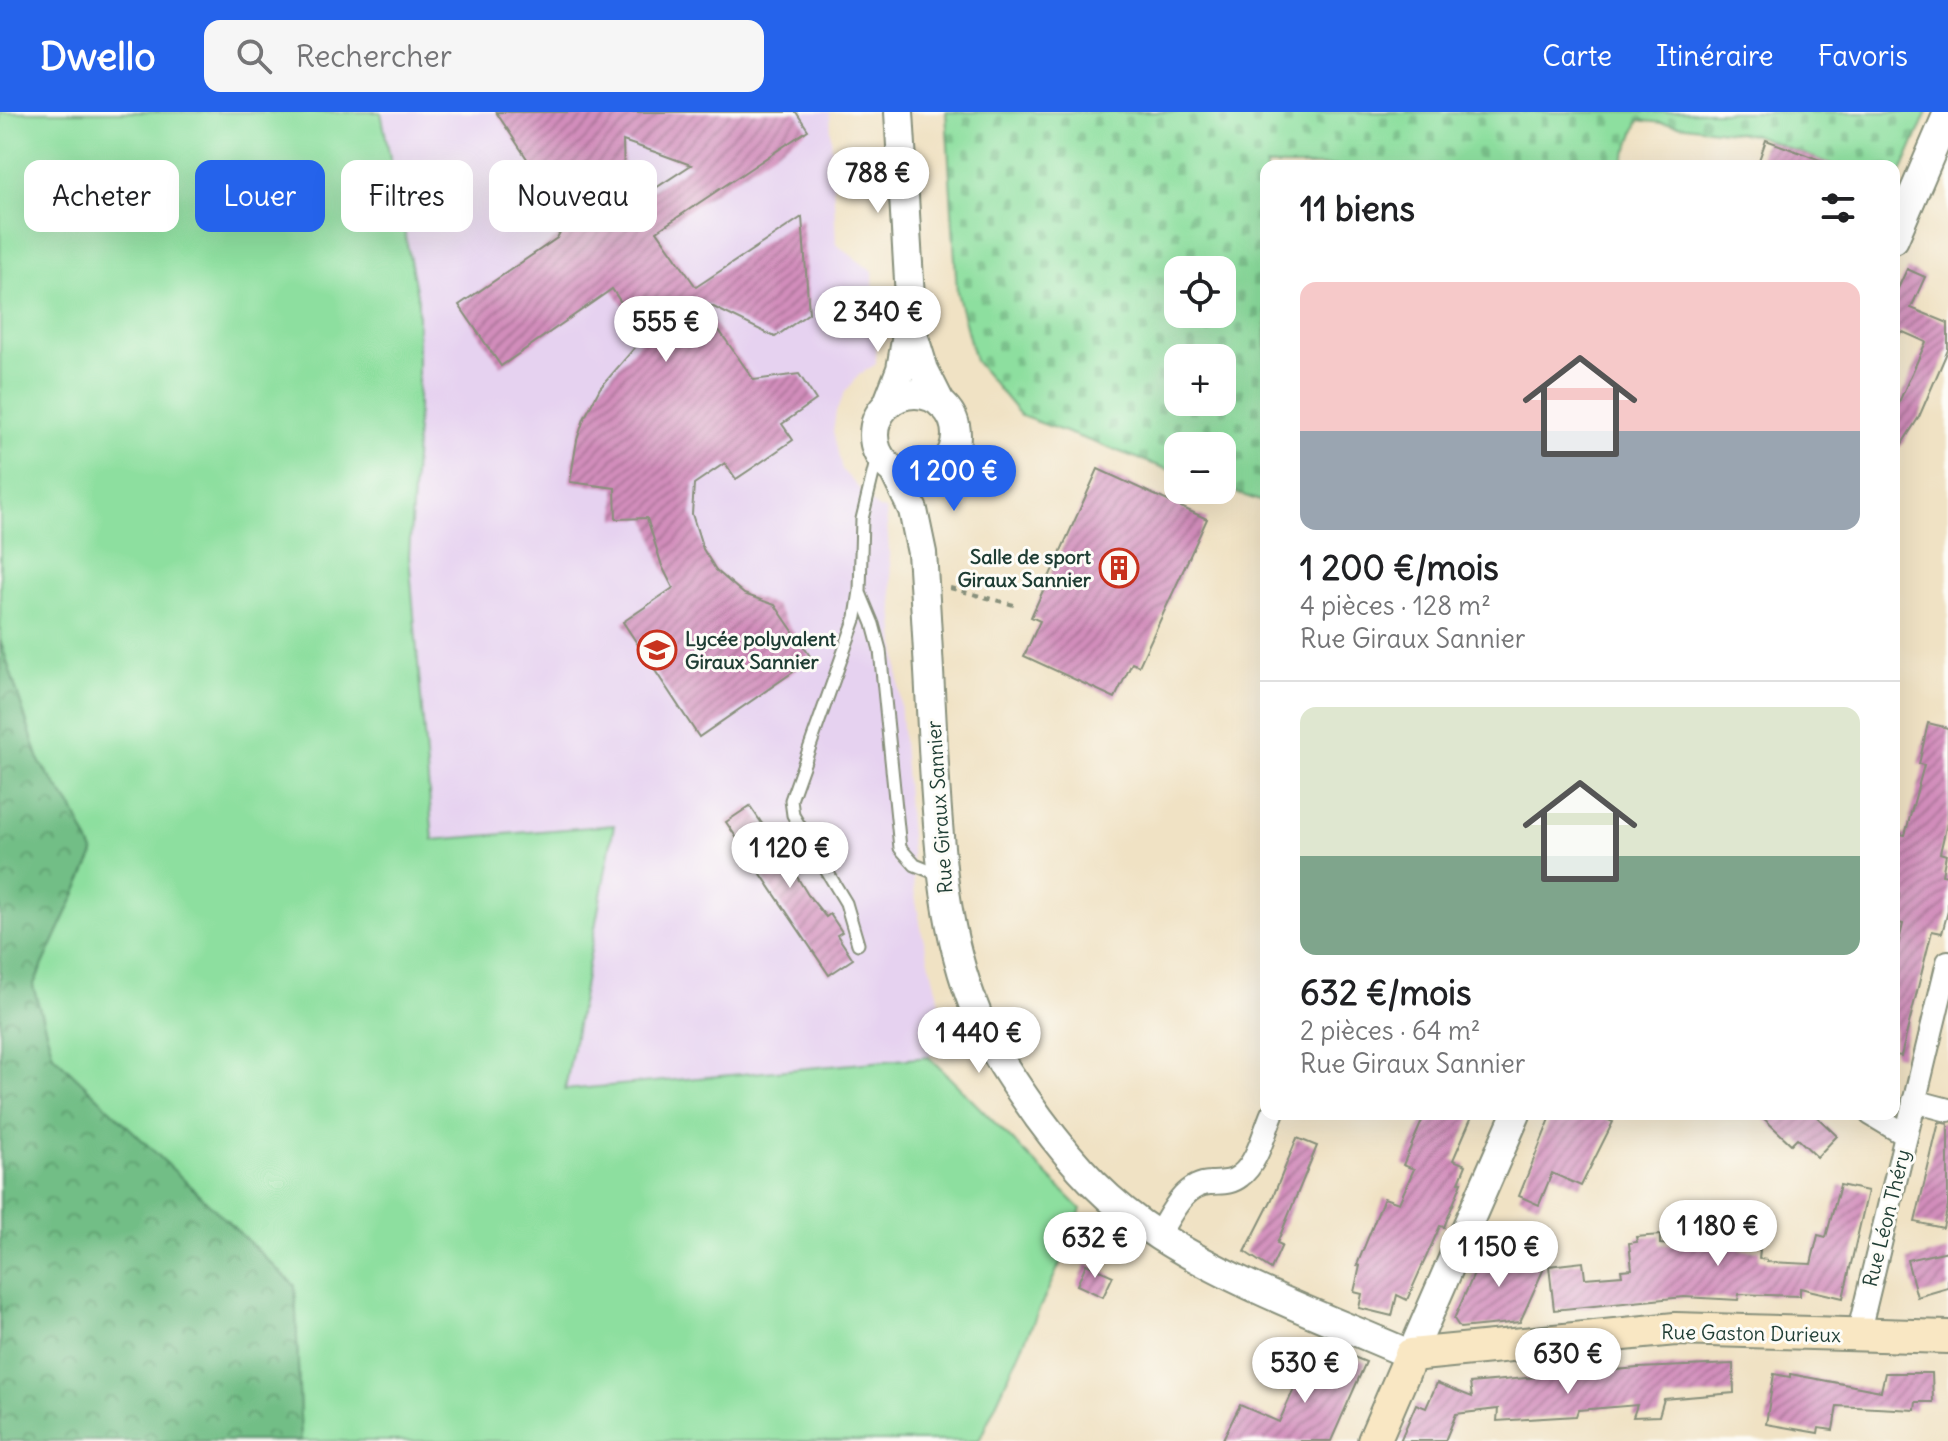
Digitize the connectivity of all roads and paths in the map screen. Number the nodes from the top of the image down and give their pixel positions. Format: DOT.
graph roads {
  1 [pos="899,112"];
  2 [pos="1948,113"];
  3 [pos="1900,225"];
  4 [pos="909,315"];
  5 [pos="941,404"];
  6 [pos="887,405"];
  7 [pos="886,462"];
  8 [pos="945,463"];
  9 [pos="922,553"];
  10 [pos="957,590"];
  11 [pos="860,591"];
  12 [pos="1014,605"];
  13 [pos="942,876"];
  14 [pos="858,944"];
  15 [pos="1948,962"];
  16 [pos="1914,1101"];
  17 [pos="1948,1110"];
  18 [pos="1269,1120"];
  19 [pos="1513,1120"];
  20 [pos="1881,1120"];
  21 [pos="1906,1135"];
  22 [pos="1158,1235"];
  23 [pos="1858,1335"];
  24 [pos="1948,1337"];
  25 [pos="1411,1355"];
  26 [pos="1374,1441"];
  1 -- 4 [label="street"];
  2 -- 3 [label="street"];
  4 -- 5 [label="street"];
  4 -- 6 [label="street"];
  5 -- 6 [label="street"];
  5 -- 8 [label="street"];
  6 -- 7 [label="street"];
  7 -- 8 [label="street"];
  7 -- 9 [label="street, Rue Giraux Sannier"];
  7 -- 11 [label="lane"];
  8 -- 9 [label="street, Rue Giraux Sannier"];
  9 -- 13 [label="street, Rue Giraux Sannier"];
  10 -- 12 [label="path"];
  11 -- 13 [label="lane"];
  11 -- 14 [label="lane"];
  13 -- 22 [label="street, Rue Giraux Sannier"];
  15 -- 16 [label="street, Rue Léon Théry"];
  16 -- 17 [label="street"];
  16 -- 21 [label="street, Rue Léon Théry"];
  18 -- 22 [label="street"];
  19 -- 25 [label="street"];
  20 -- 21 [label="street"];
  21 -- 23 [label="street, Rue Léon Théry"];
  22 -- 25 [label="street, Rue Giraux Sannier"];
  23 -- 24 [label="main road, Rue Gaston Durieux"];
  23 -- 25 [label="main road, Rue Gaston Durieux"];
  25 -- 26 [label="main road"];
}
